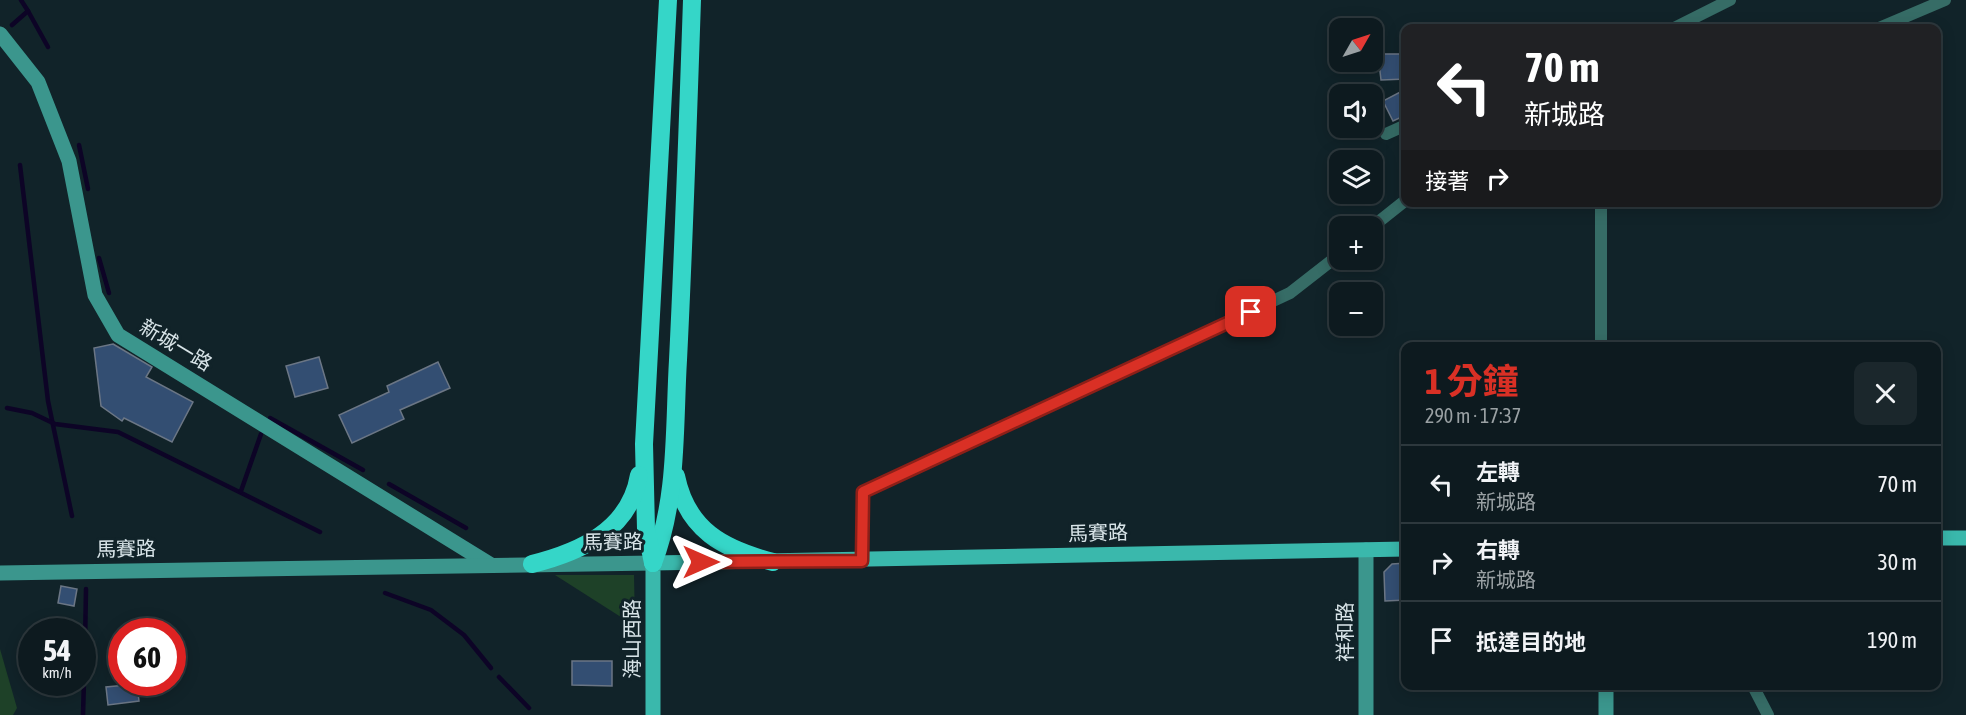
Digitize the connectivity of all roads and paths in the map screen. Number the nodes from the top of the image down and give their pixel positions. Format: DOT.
graph roads {
  1 [pos="668,0"];
  2 [pos="692,0"];
  3 [pos="1730,0"];
  4 [pos="1945,0"];
  5 [pos="1682,24"];
  6 [pos="1888,24"];
  7 [pos="0,34"];
  8 [pos="1401,127"];
  9 [pos="1386,134"];
  10 [pos="1401,204"];
  11 [pos="1601,207"];
  12 [pos="1383,218"];
  13 [pos="1329,263"];
  14 [pos="1601,342"];
  15 [pos="644,444"];
  16 [pos="673,459"];
  17 [pos="1941,538"];
  18 [pos="1966,538"];
  19 [pos="1401,549"];
  20 [pos="1366,550"];
  21 [pos="862,561"];
  22 [pos="773,562"];
  23 [pos="653,563"];
  24 [pos="532,564"];
  25 [pos="491,565"];
  26 [pos="0,573"];
  27 [pos="1606,690"];
  28 [pos="1755,690"];
  29 [pos="653,715"];
  30 [pos="1366,715"];
  31 [pos="1606,715"];
  32 [pos="1768,715"];
  1 -- 15 [label="highway"];
  2 -- 16 [label="highway"];
  3 -- 5 [label="street"];
  4 -- 6 [label="street"];
  7 -- 25 [label="street, 新城一路"];
  8 -- 9 [label="street"];
  10 -- 12 [label="street"];
  11 -- 14 [label="street"];
  13 -- 21 [label="street"];
  15 -- 23 [label="highway"];
  15 -- 24 [label="highway"];
  16 -- 22 [label="highway"];
  16 -- 23 [label="highway"];
  17 -- 18 [label="main road"];
  19 -- 20 [label="main road, 馬賽路"];
  20 -- 21 [label="main road, 馬賽路"];
  20 -- 30 [label="street, 祥和路"];
  21 -- 22 [label="main road, 馬賽路"];
  22 -- 23 [label="main road, 馬賽路"];
  23 -- 24 [label="street, 馬賽路"];
  23 -- 29 [label="main road, 海山西路"];
  24 -- 25 [label="street, 馬賽路"];
  25 -- 26 [label="street, 馬賽路"];
  27 -- 31 [label="street"];
  28 -- 32 [label="street"];
}
